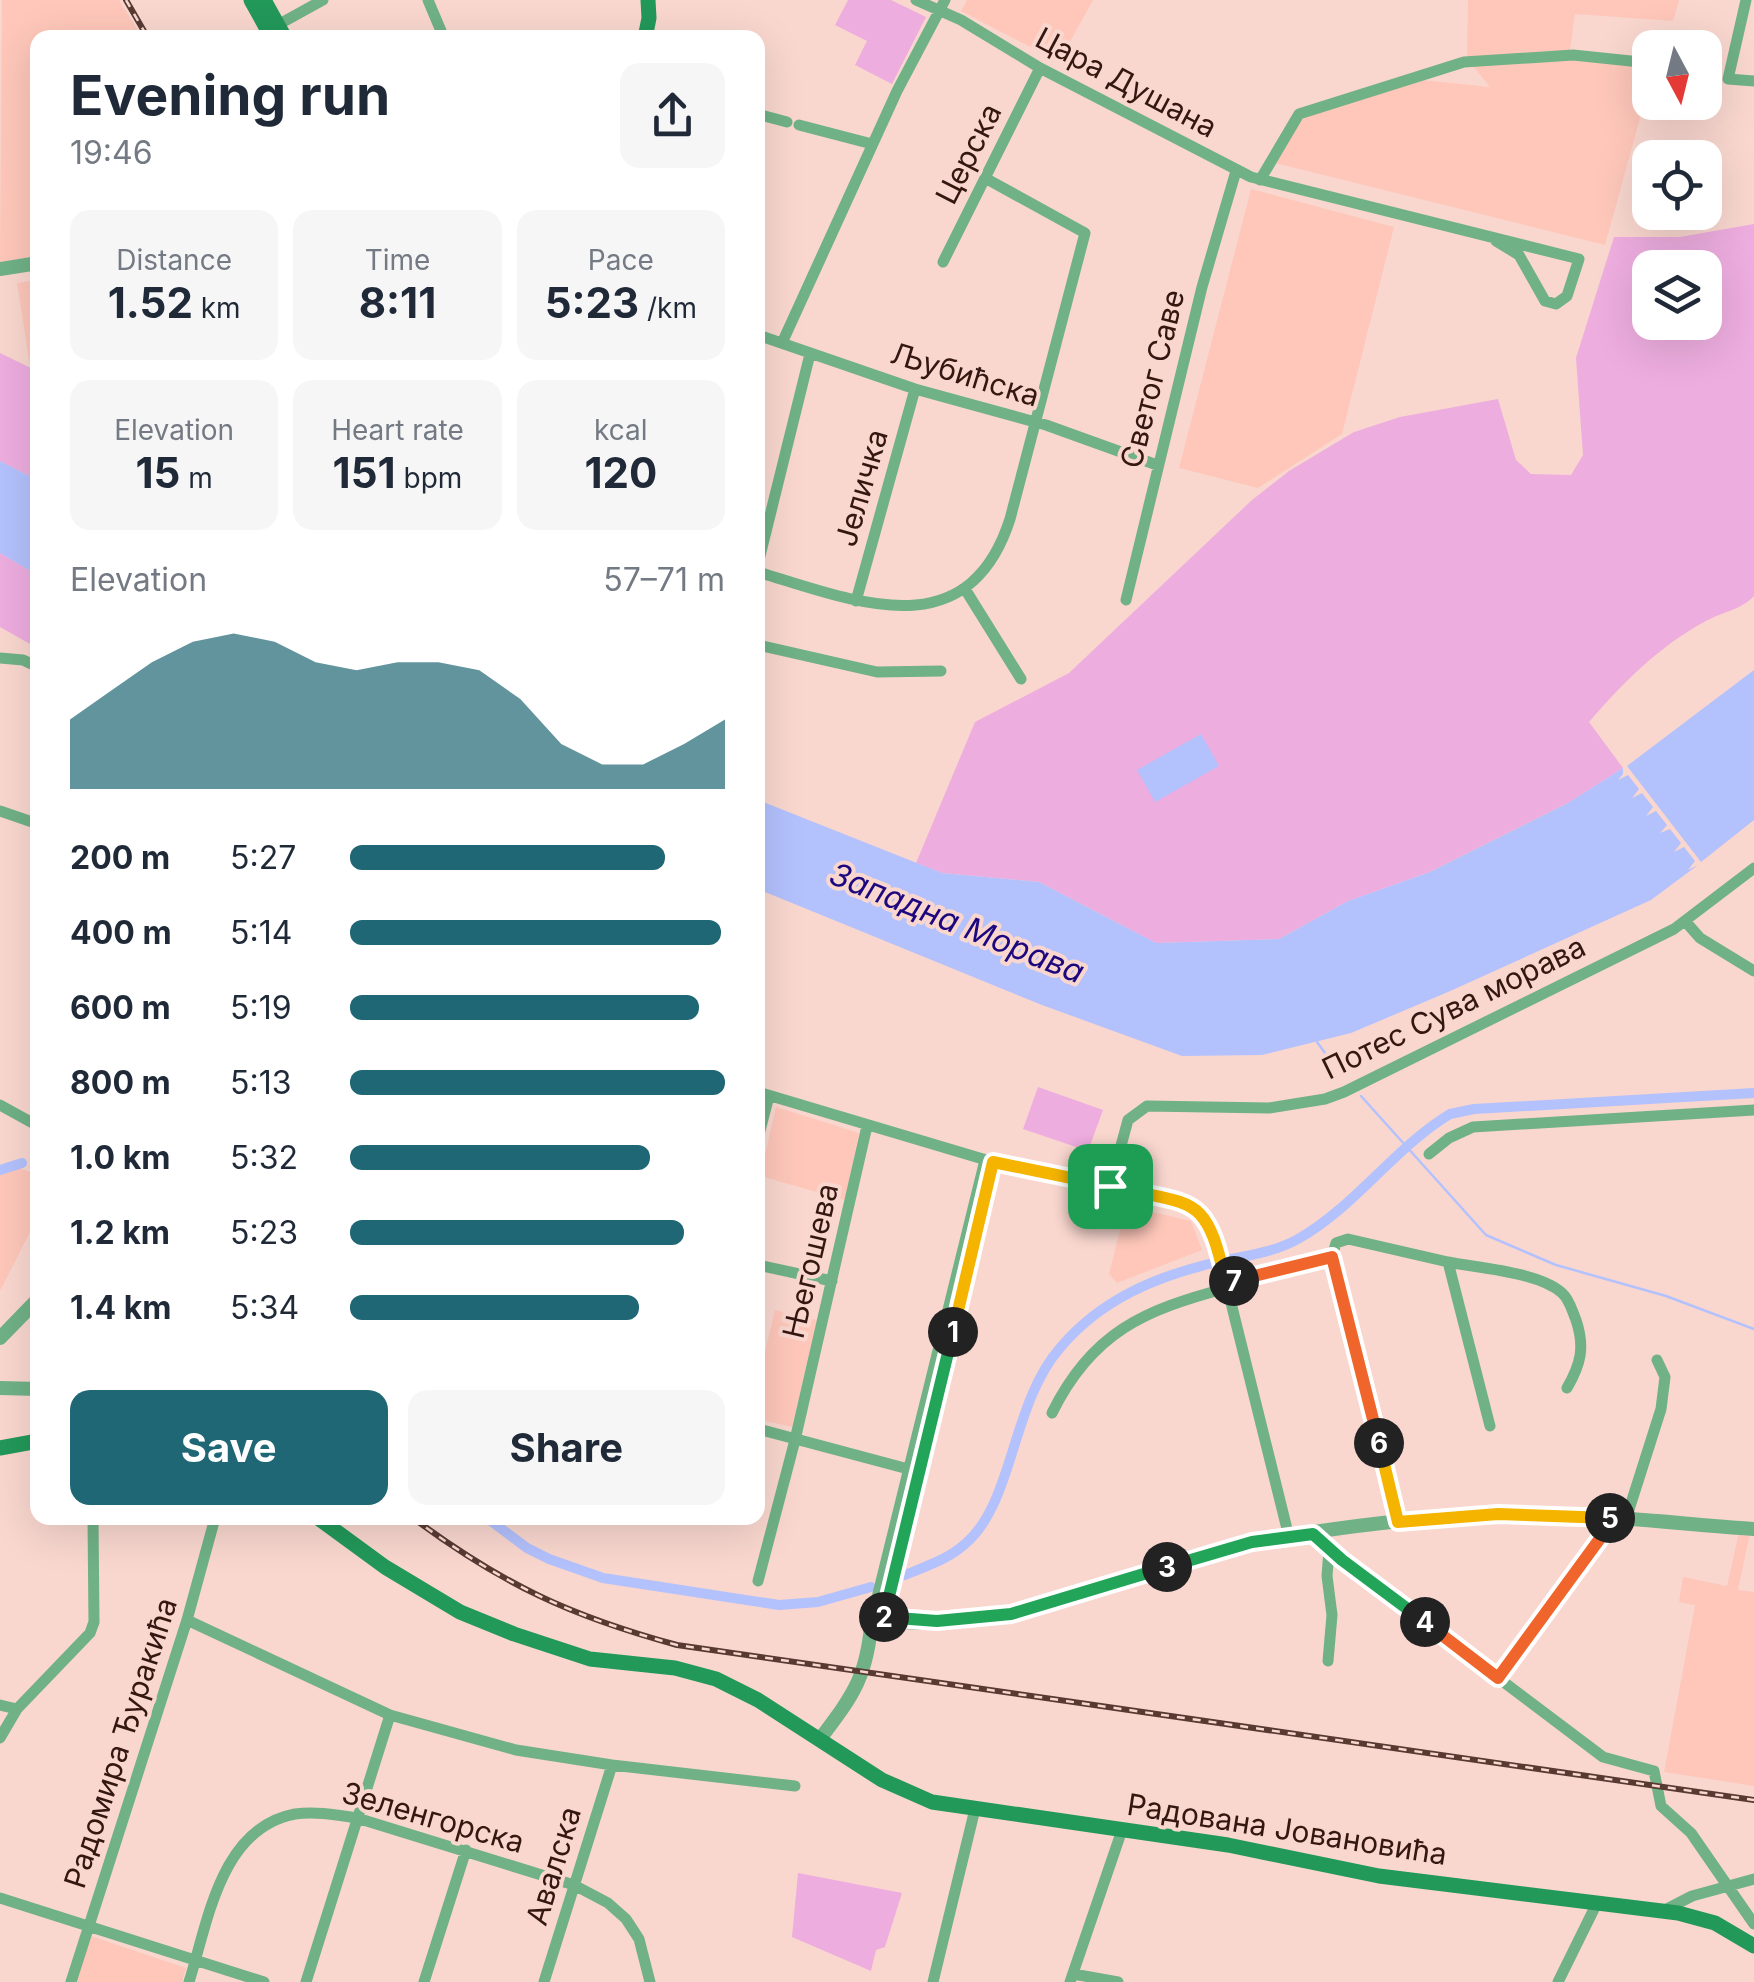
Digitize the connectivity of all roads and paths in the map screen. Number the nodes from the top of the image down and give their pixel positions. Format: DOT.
graph roads {
  1 [pos="252,0"];
  2 [pos="264,0"];
  3 [pos="323,0"];
  4 [pos="428,0"];
  5 [pos="648,0"];
  6 [pos="916,0"];
  7 [pos="1746,0"];
  8 [pos="943,5"];
  9 [pos="274,30"];
  10 [pos="275,30"];
  11 [pos="280,30"];
  12 [pos="441,30"];
  13 [pos="647,30"];
  14 [pos="1632,61"];
  15 [pos="1040,68"];
  16 [pos="1754,81"];
  17 [pos="765,116"];
  18 [pos="872,144"];
  19 [pos="1236,171"];
  20 [pos="985,178"];
  21 [pos="1260,180"];
  22 [pos="1496,240"];
  23 [pos="943,262"];
  24 [pos="30,264"];
  25 [pos="0,269"];
  26 [pos="765,337"];
  27 [pos="782,343"];
  28 [pos="810,354"];
  29 [pos="915,389"];
  30 [pos="1037,423"];
  31 [pos="1157,464"];
  32 [pos="765,536"];
  33 [pos="765,574"];
  34 [pos="964,588"];
  35 [pos="1126,600"];
  36 [pos="856,601"];
  37 [pos="765,647"];
  38 [pos="0,658"];
  39 [pos="30,663"];
  40 [pos="941,671"];
  41 [pos="1021,680"];
  42 [pos="0,811"];
  43 [pos="30,821"];
  44 [pos="1754,868"];
  45 [pos="1684,921"];
  46 [pos="1754,971"];
  47 [pos="765,1095"];
  48 [pos="0,1105"];
  49 [pos="1754,1110"];
  50 [pos="30,1122"];
  51 [pos="867,1126"];
  52 [pos="1429,1154"];
  53 [pos="989,1161"];
  54 [pos="1110,1186"];
  55 [pos="1332,1257"];
  56 [pos="1444,1262"];
  57 [pos="765,1266"];
  58 [pos="832,1281"];
  59 [pos="1225,1281"];
  60 [pos="30,1307"];
  61 [pos="0,1338"];
  62 [pos="1656,1360"];
  63 [pos="0,1388"];
  64 [pos="1568,1388"];
  65 [pos="30,1389"];
  66 [pos="1052,1413"];
  67 [pos="1490,1426"];
  68 [pos="765,1431"];
  69 [pos="795,1440"];
  70 [pos="30,1442"];
  71 [pos="0,1448"];
  72 [pos="907,1469"];
  73 [pos="921,1472"];
  74 [pos="1620,1519"];
  75 [pos="1398,1522"];
  76 [pos="92,1525"];
  77 [pos="213,1525"];
  78 [pos="328,1525"];
  79 [pos="1754,1528"];
  80 [pos="1313,1534"];
  81 [pos="1288,1537"];
  82 [pos="1330,1550"];
  83 [pos="758,1582"];
  84 [pos="878,1619"];
  85 [pos="187,1620"];
  86 [pos="1328,1662"];
  87 [pos="1498,1678"];
  88 [pos="0,1705"];
  89 [pos="16,1709"];
  90 [pos="390,1714"];
  91 [pos="0,1738"];
  92 [pos="820,1739"];
  93 [pos="612,1765"];
  94 [pos="795,1786"];
  95 [pos="976,1809"];
  96 [pos="357,1818"];
  97 [pos="1122,1830"];
  98 [pos="466,1850"];
  99 [pos="1754,1879"];
  100 [pos="574,1886"];
  101 [pos="1728,1886"];
  102 [pos="0,1898"];
  103 [pos="1598,1903"];
  104 [pos="1663,1911"];
  105 [pos="1754,1924"];
  106 [pos="89,1927"];
  107 [pos="1754,1946"];
  108 [pos="196,1961"];
  109 [pos="1071,1978"];
  110 [pos="71,1982"];
  111 [pos="189,1982"];
  112 [pos="264,1982"];
  113 [pos="306,1982"];
  114 [pos="424,1982"];
  115 [pos="544,1982"];
  116 [pos="650,1982"];
  117 [pos="933,1982"];
  118 [pos="1118,1982"];
  119 [pos="1558,1982"];
  1 -- 9 [label="main road"];
  2 -- 10 [label="main road"];
  3 -- 11 [label="street"];
  4 -- 12 [label="street"];
  5 -- 13 [label="main road"];
  6 -- 8 [label="street, Цара Душана"];
  7 -- 16 [label="street"];
  8 -- 15 [label="street, Цара Душана"];
  8 -- 18 [label="street"];
  14 -- 21 [label="street"];
  15 -- 19 [label="street, Цара Душана"];
  15 -- 20 [label="street, Церска"];
  17 -- 18 [label="street"];
  18 -- 27 [label="street"];
  19 -- 21 [label="street, Цара Душана"];
  19 -- 31 [label="street, Светог Саве"];
  20 -- 23 [label="street, Церска"];
  20 -- 30 [label="street"];
  21 -- 22 [label="street, Цара Душана"];
  22 -- 22 [label="street, Цара Душана"];
  24 -- 25 [label="street"];
  26 -- 27 [label="street, Љубићска"];
  27 -- 28 [label="street, Љубићска"];
  28 -- 29 [label="street, Љубићска"];
  28 -- 32 [label="street"];
  29 -- 30 [label="street, Љубићска"];
  29 -- 36 [label="street, Јеличка"];
  30 -- 31 [label="street, Љубићска"];
  30 -- 34 [label="street"];
  31 -- 35 [label="street, Светог Саве"];
  33 -- 36 [label="street"];
  34 -- 36 [label="street"];
  34 -- 41 [label="street"];
  37 -- 40 [label="street"];
  38 -- 39 [label="street"];
  42 -- 43 [label="street"];
  44 -- 45 [label="street, Потес Сува морава"];
  45 -- 46 [label="street"];
  45 -- 54 [label="street, Потес Сува морава"];
  47 -- 51 [label="street"];
  48 -- 50 [label="street"];
  49 -- 52 [label="street"];
  51 -- 53 [label="street"];
  51 -- 58 [label="street, Његошева"];
  53 -- 54 [label="street"];
  53 -- 72 [label="street"];
  53 -- 73 [label="street"];
  54 -- 59 [label="street"];
  55 -- 56 [label="street"];
  55 -- 59 [label="street"];
  55 -- 75 [label="street"];
  56 -- 64 [label="street"];
  56 -- 67 [label="street"];
  57 -- 58 [label="street"];
  58 -- 69 [label="street, Његошева"];
  59 -- 66 [label="street"];
  59 -- 81 [label="street"];
  60 -- 61 [label="street"];
  62 -- 74 [label="street"];
  63 -- 65 [label="street"];
  68 -- 69 [label="street"];
  69 -- 72 [label="street"];
  69 -- 83 [label="street, Његошева"];
  70 -- 71 [label="main road"];
  72 -- 73 [label="street"];
  72 -- 84 [label="street"];
  73 -- 84 [label="street"];
  74 -- 75 [label="street"];
  74 -- 79 [label="street"];
  74 -- 87 [label="street"];
  75 -- 80 [label="street"];
  76 -- 89 [label="street"];
  77 -- 85 [label="street, Радомира Ђуракића"];
  78 -- 92 [label="main road, Радована Јовановића"];
  80 -- 81 [label="street"];
  80 -- 82 [label="street"];
  81 -- 84 [label="street"];
  82 -- 86 [label="street"];
  82 -- 87 [label="street"];
  84 -- 92 [label="street"];
  85 -- 90 [label="street"];
  85 -- 106 [label="street, Радомира Ђуракића"];
  87 -- 101 [label="street"];
  88 -- 89 [label="street"];
  89 -- 91 [label="street"];
  90 -- 93 [label="street"];
  90 -- 96 [label="street"];
  92 -- 95 [label="main road, Радована Јовановића"];
  93 -- 94 [label="street"];
  93 -- 100 [label="street, Авалска"];
  95 -- 97 [label="main road, Радована Јовановића"];
  95 -- 117 [label="street"];
  96 -- 98 [label="street, Зеленгорска"];
  96 -- 108 [label="street, Зеленгорска"];
  96 -- 113 [label="street"];
  97 -- 103 [label="main road, Радована Јовановића"];
  97 -- 109 [label="street"];
  98 -- 100 [label="street, Зеленгорска"];
  98 -- 114 [label="street"];
  99 -- 101 [label="street"];
  100 -- 115 [label="street, Авалска"];
  100 -- 116 [label="street, Зеленгорска"];
  101 -- 104 [label="street"];
  101 -- 105 [label="street"];
  102 -- 106 [label="street"];
  103 -- 104 [label="main road, Радована Јовановића"];
  103 -- 119 [label="street"];
  104 -- 107 [label="main road, Радована Јовановића"];
  106 -- 108 [label="street"];
  106 -- 110 [label="street, Радомира Ђуракића"];
  108 -- 111 [label="street, Зеленгорска"];
  108 -- 112 [label="street"];
  109 -- 118 [label="street"];
}
